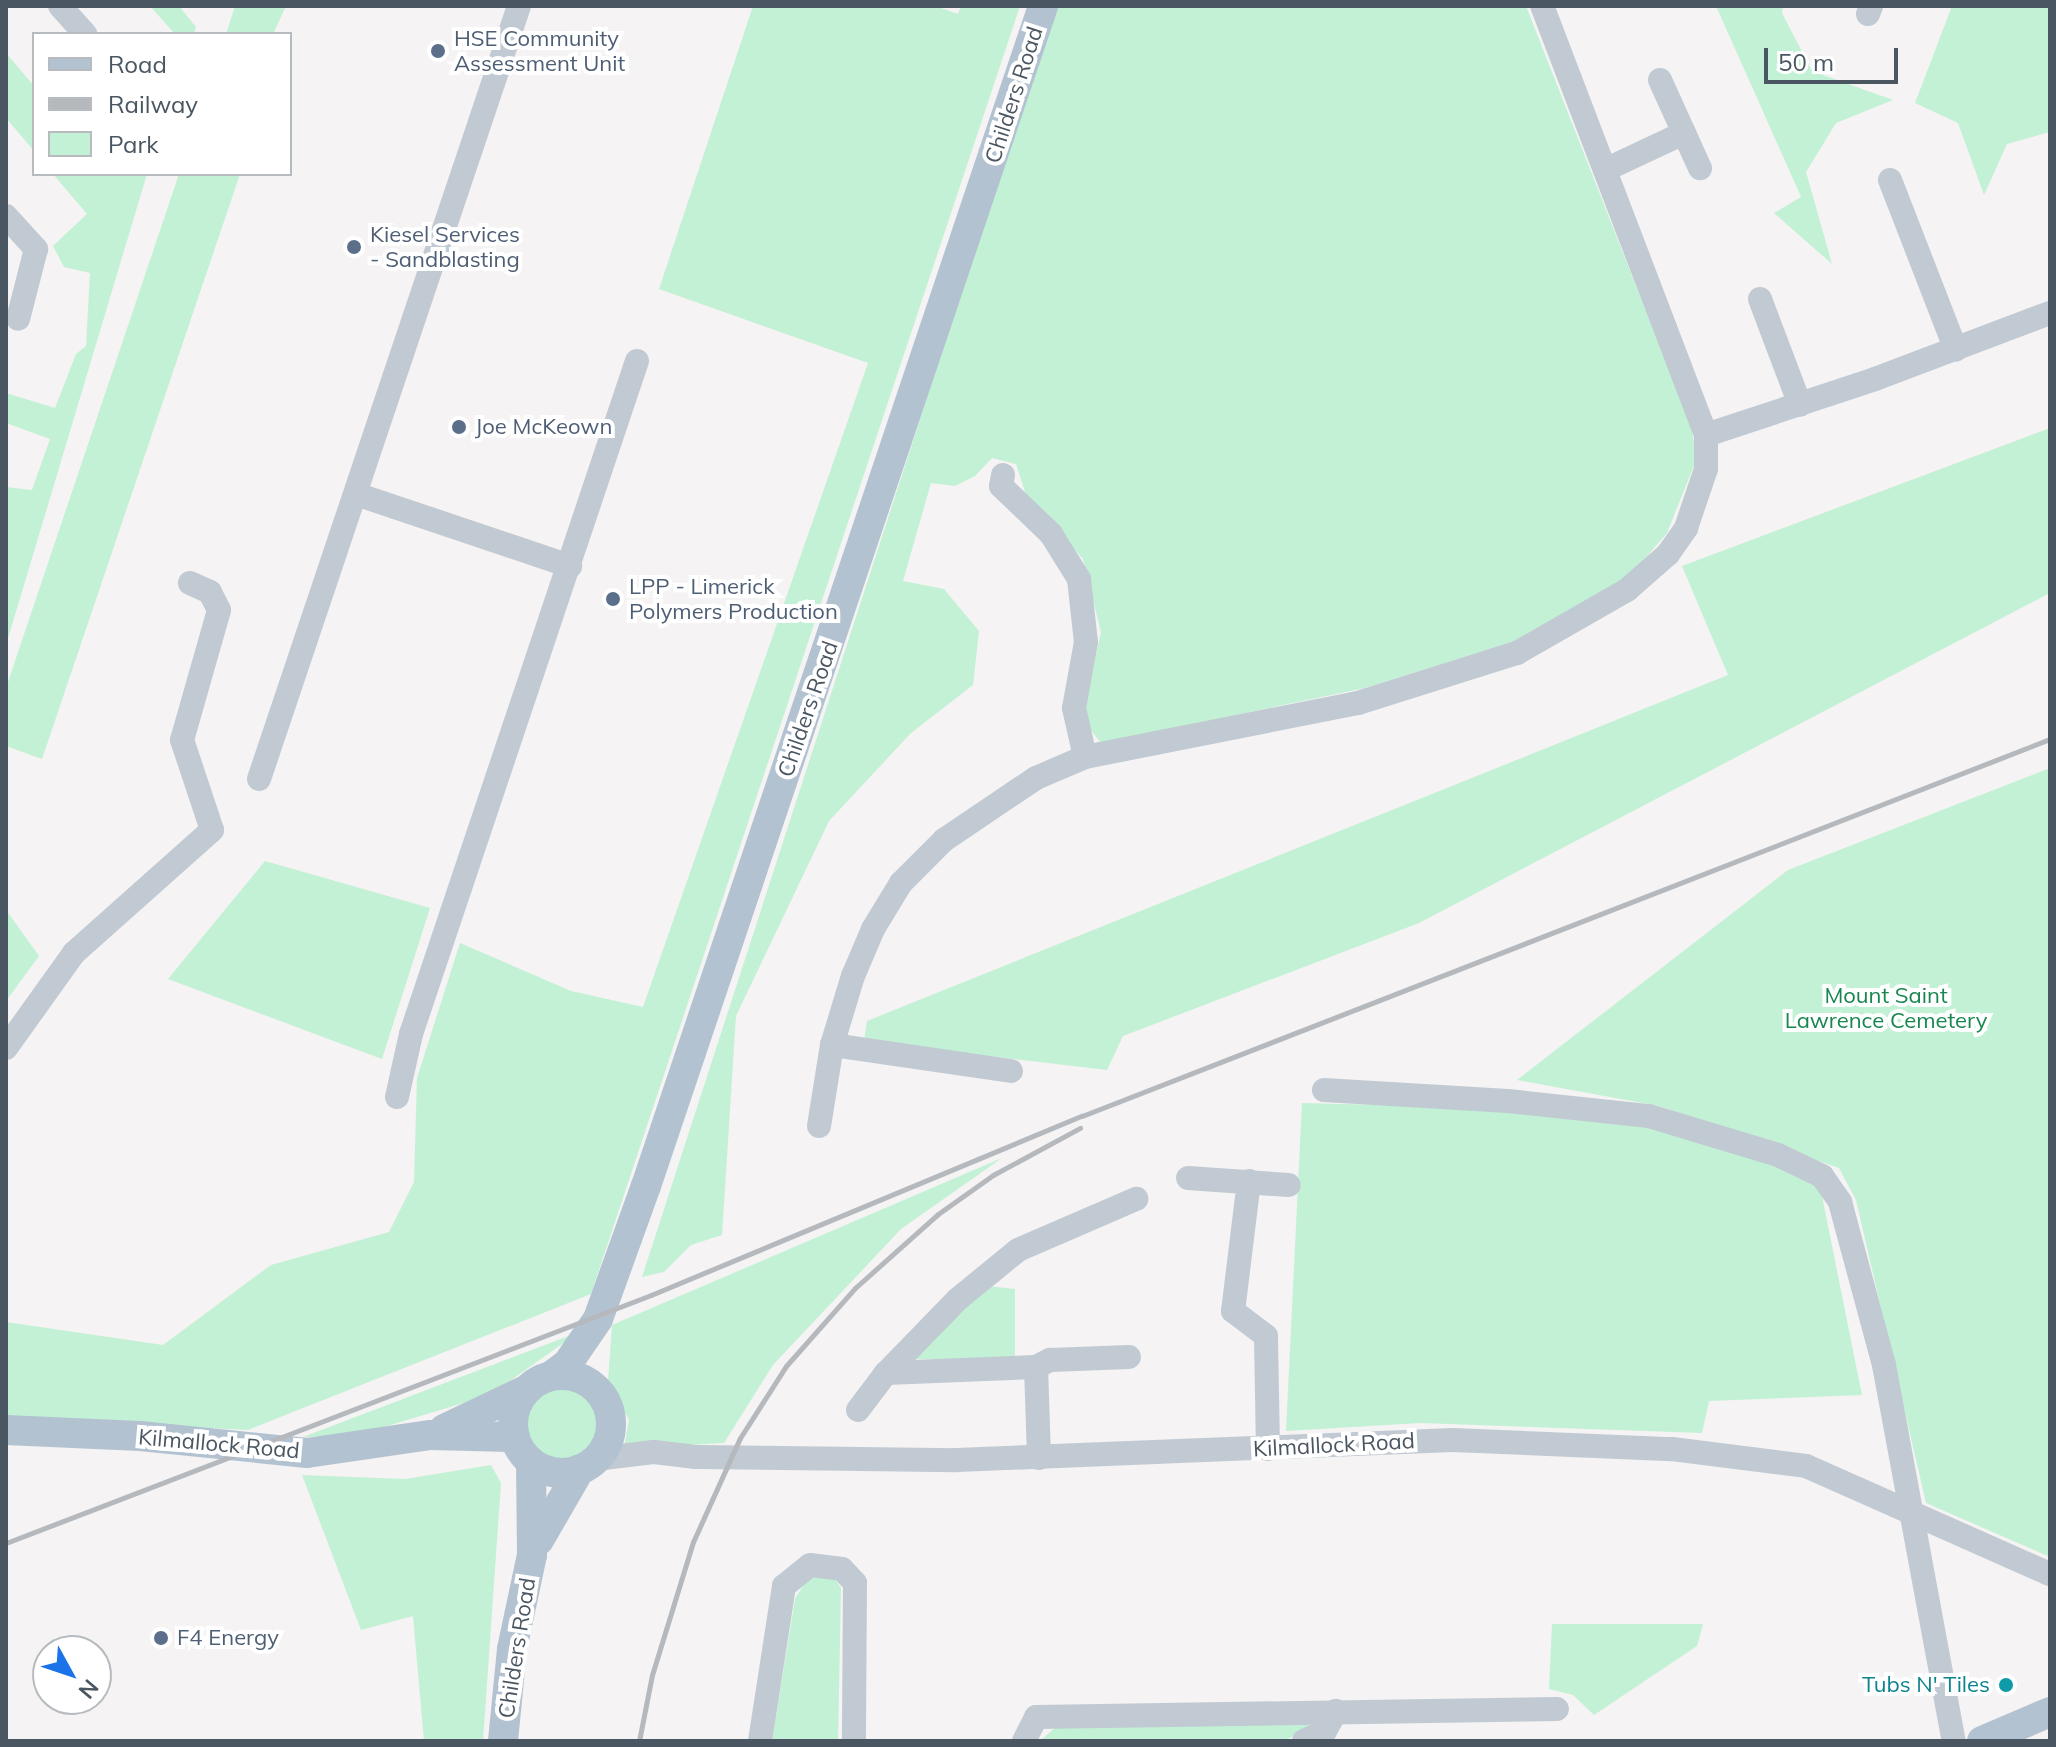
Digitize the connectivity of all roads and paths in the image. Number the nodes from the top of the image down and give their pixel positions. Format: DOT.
graph roads {
  1 [pos="60,6"];
  2 [pos="519,6"];
  3 [pos="1043,6"];
  4 [pos="1542,6"];
  5 [pos="83,32"];
  6 [pos="1660,80"];
  7 [pos="1684,133"];
  8 [pos="1700,168"];
  9 [pos="1607,169"];
  10 [pos="1890,180"];
  11 [pos="6,216"];
  12 [pos="1760,299"];
  13 [pos="2050,313"];
  14 [pos="18,319"];
  15 [pos="1956,350"];
  16 [pos="637,361"];
  17 [pos="1800,405"];
  18 [pos="1706,435"];
  19 [pos="1003,475"];
  20 [pos="356,494"];
  21 [pos="570,566"];
  22 [pos="190,583"];
  23 [pos="1085,757"];
  24 [pos="259,779"];
  25 [pos="832,1045"];
  26 [pos="6,1048"];
  27 [pos="1011,1071"];
  28 [pos="1324,1090"];
  29 [pos="397,1097"];
  30 [pos="819,1126"];
  31 [pos="1188,1178"];
  32 [pos="1249,1181"];
  33 [pos="1289,1185"];
  34 [pos="1136,1199"];
  35 [pos="598,1319"];
  36 [pos="1129,1357"];
  37 [pos="1036,1367"];
  38 [pos="886,1373"];
  39 [pos="540,1382"];
  40 [pos="601,1395"];
  41 [pos="858,1410"];
  42 [pos="6,1430"];
  43 [pos="431,1435"];
  44 [pos="1268,1449"];
  45 [pos="523,1450"];
  46 [pos="1039,1458"];
  47 [pos="588,1464"];
  48 [pos="1912,1513"];
  49 [pos="532,1555"];
  50 [pos="2050,1574"];
  51 [pos="1557,1709"];
  52 [pos="1336,1711"];
  53 [pos="2050,1712"];
  54 [pos="503,1741"];
  55 [pos="760,1741"];
  56 [pos="854,1741"];
  57 [pos="1024,1741"];
  58 [pos="1304,1741"];
  59 [pos="1954,1741"];
  60 [pos="1982,1741"];
  1 -- 5 [label="street"];
  2 -- 20 [label="street"];
  3 -- 35 [label="main road, Childers Road"];
  4 -- 9 [label="street"];
  6 -- 7 [label="street"];
  7 -- 8 [label="street"];
  7 -- 9 [label="street"];
  9 -- 18 [label="street"];
  10 -- 15 [label="street"];
  11 -- 14 [label="street"];
  12 -- 17 [label="street"];
  13 -- 15 [label="street"];
  15 -- 17 [label="street"];
  16 -- 21 [label="street"];
  17 -- 18 [label="street"];
  18 -- 23 [label="street"];
  19 -- 23 [label="street"];
  20 -- 21 [label="street"];
  20 -- 24 [label="street"];
  21 -- 29 [label="street"];
  22 -- 26 [label="street"];
  23 -- 25 [label="street"];
  25 -- 27 [label="street"];
  25 -- 30 [label="street"];
  28 -- 48 [label="street"];
  31 -- 32 [label="street"];
  32 -- 33 [label="street"];
  32 -- 44 [label="street"];
  34 -- 38 [label="street"];
  35 -- 39 [label="main road, Childers Road"];
  35 -- 40 [label="main road, Childers Road"];
  36 -- 37 [label="street"];
  37 -- 38 [label="street"];
  37 -- 46 [label="street"];
  38 -- 41 [label="street"];
  39 -- 40 [label="main road"];
  39 -- 43 [label="main road, Kilmallock Road"];
  39 -- 45 [label="main road"];
  40 -- 47 [label="main road"];
  42 -- 43 [label="main road, Kilmallock Road"];
  43 -- 45 [label="main road, Kilmallock Road"];
  44 -- 46 [label="street, Kilmallock Road"];
  44 -- 48 [label="street, Kilmallock Road"];
  45 -- 47 [label="main road"];
  45 -- 49 [label="main road, Childers Road"];
  46 -- 47 [label="street, Kilmallock Road"];
  47 -- 49 [label="main road, Childers Road"];
  48 -- 50 [label="street, Kilmallock Road"];
  48 -- 59 [label="street"];
  49 -- 54 [label="main road, Childers Road"];
  51 -- 52 [label="street"];
  52 -- 57 [label="street"];
  52 -- 58 [label="street"];
  53 -- 60 [label="main road"];
  55 -- 56 [label="street"];
}
